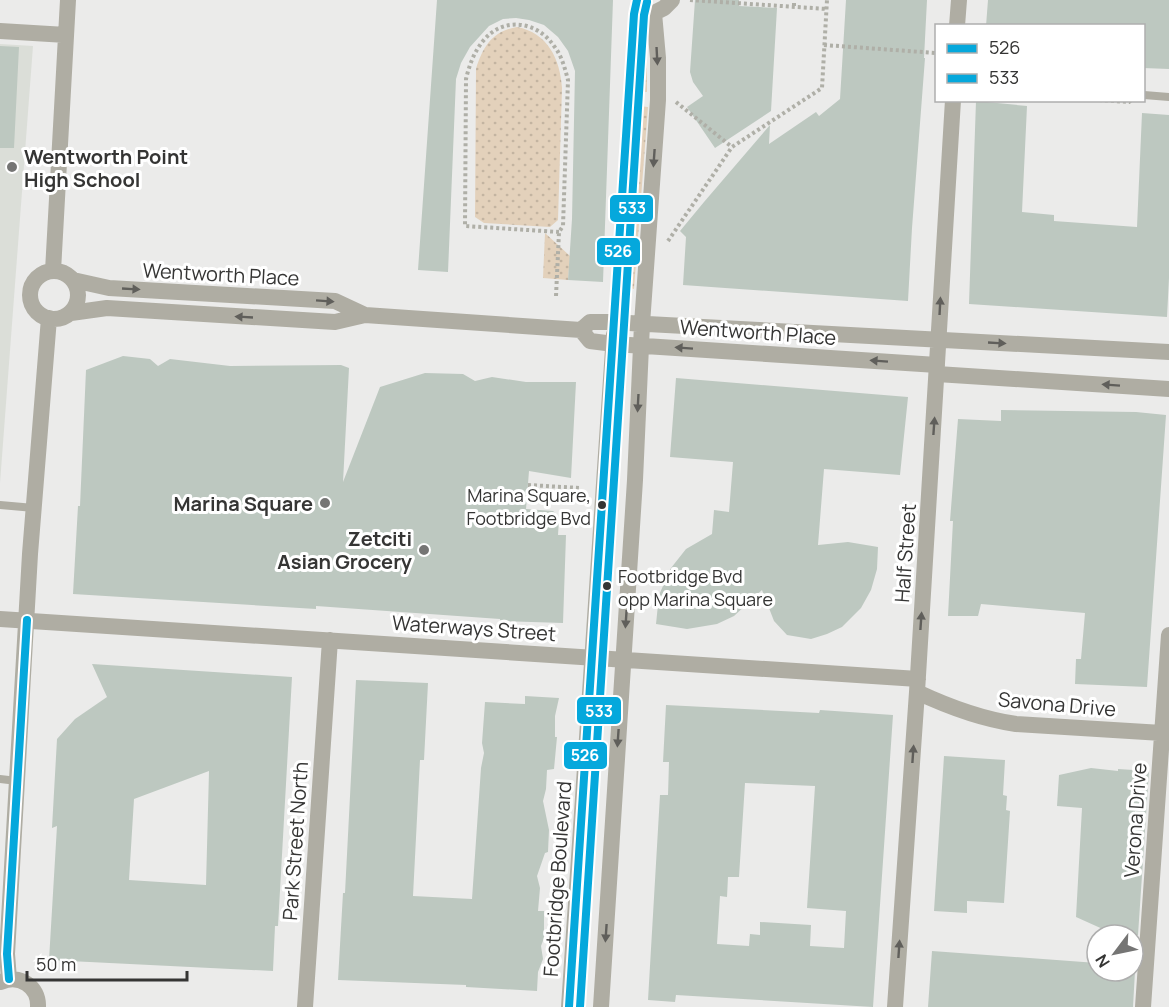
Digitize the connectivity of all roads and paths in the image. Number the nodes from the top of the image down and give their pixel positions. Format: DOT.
graph roads {
  1 [pos="68,0"];
  2 [pos="637,0"];
  3 [pos="672,0"];
  4 [pos="690,0"];
  5 [pos="794,0"];
  6 [pos="827,0"];
  7 [pos="959,0"];
  8 [pos="653,6"];
  9 [pos="794,6"];
  10 [pos="827,9"];
  11 [pos="957,24"];
  12 [pos="0,31"];
  13 [pos="66,35"];
  14 [pos="824,45"];
  15 [pos="935,53"];
  16 [pos="1145,95"];
  17 [pos="1169,97"];
  18 [pos="658,100"];
  19 [pos="953,102"];
  20 [pos="732,147"];
  21 [pos="559,232"];
  22 [pos="668,241"];
  23 [pos="53,271"];
  24 [pos="73,280"];
  25 [pos="556,296"];
  26 [pos="71,313"];
  27 [pos="365,315"];
  28 [pos="49,318"];
  29 [pos="615,322"];
  30 [pos="642,324"];
  31 [pos="581,330"];
  32 [pos="938,340"];
  33 [pos="614,344"];
  34 [pos="641,345"];
  35 [pos="1169,352"];
  36 [pos="937,369"];
  37 [pos="1169,389"];
  38 [pos="528,485"];
  39 [pos="580,489"];
  40 [pos="0,506"];
  41 [pos="34,508"];
  42 [pos="0,619"];
  43 [pos="27,620"];
  44 [pos="1169,635"];
  45 [pos="330,640"];
  46 [pos="593,657"];
  47 [pos="623,659"];
  48 [pos="917,686"];
  49 [pos="1162,733"];
  50 [pos="0,779"];
  51 [pos="17,781"];
  52 [pos="5,981"];
  53 [pos="38,1007"];
  54 [pos="305,1007"];
  55 [pos="569,1007"];
  56 [pos="601,1007"];
  57 [pos="895,1007"];
  58 [pos="1143,1007"];
  1 -- 13 [label="street"];
  2 -- 29 [label="lane, Footbridge Boulevard"];
  3 -- 8 [label="street"];
  4 -- 9 [label="path"];
  5 -- 9 [label="path"];
  6 -- 10 [label="path"];
  7 -- 11 [label="street"];
  8 -- 18 [label="street, one-way"];
  9 -- 10 [label="path"];
  10 -- 14 [label="path"];
  12 -- 13 [label="street"];
  13 -- 23 [label="street"];
  14 -- 15 [label="path"];
  14 -- 20 [label="path"];
  16 -- 17 [label="lane"];
  18 -- 20 [label="path"];
  18 -- 30 [label="street, one-way"];
  32 -- 19 [label="street, Half Street, one-way"];
  20 -- 22 [label="path"];
  21 -- 21 [label="path"];
  21 -- 25 [label="path"];
  23 -- 24 [label="street"];
  23 -- 28 [label="street"];
  24 -- 26 [label="street"];
  24 -- 27 [label="street, Wentworth Place, one-way"];
  27 -- 26 [label="street, Wentworth Place, one-way"];
  26 -- 28 [label="street"];
  27 -- 31 [label="street, Wentworth Place"];
  28 -- 41 [label="street"];
  29 -- 30 [label="street, Wentworth Place"];
  29 -- 31 [label="street, Wentworth Place"];
  29 -- 33 [label="street, Footbridge Boulevard"];
  30 -- 32 [label="street, Wentworth Place"];
  30 -- 34 [label="street"];
  31 -- 33 [label="street, Wentworth Place"];
  32 -- 35 [label="street, Wentworth Place, one-way"];
  32 -- 36 [label="street, Half Street"];
  33 -- 34 [label="street, Wentworth Place"];
  33 -- 46 [label="street, Footbridge Boulevard"];
  36 -- 34 [label="street, Wentworth Place, one-way"];
  34 -- 47 [label="street, one-way"];
  37 -- 36 [label="street, Wentworth Place, one-way"];
  48 -- 36 [label="street, Half Street, one-way"];
  38 -- 39 [label="path"];
  40 -- 41 [label="lane"];
  41 -- 43 [label="street"];
  42 -- 43 [label="street, Waterways Street"];
  43 -- 45 [label="street, Waterways Street"];
  43 -- 51 [label="street"];
  44 -- 49 [label="street, Verona Drive"];
  45 -- 46 [label="street, Waterways Street"];
  45 -- 54 [label="street, Park Street North"];
  46 -- 47 [label="street, Waterways Street"];
  46 -- 55 [label="street, Footbridge Boulevard"];
  47 -- 48 [label="street, Waterways Street"];
  47 -- 56 [label="street, one-way"];
  48 -- 49 [label="street, Savona Drive"];
  57 -- 48 [label="street, Half Street, one-way"];
  49 -- 58 [label="street, Verona Drive"];
  50 -- 51 [label="lane"];
  51 -- 52 [label="street"];
  52 -- 53 [label="street"];
}
